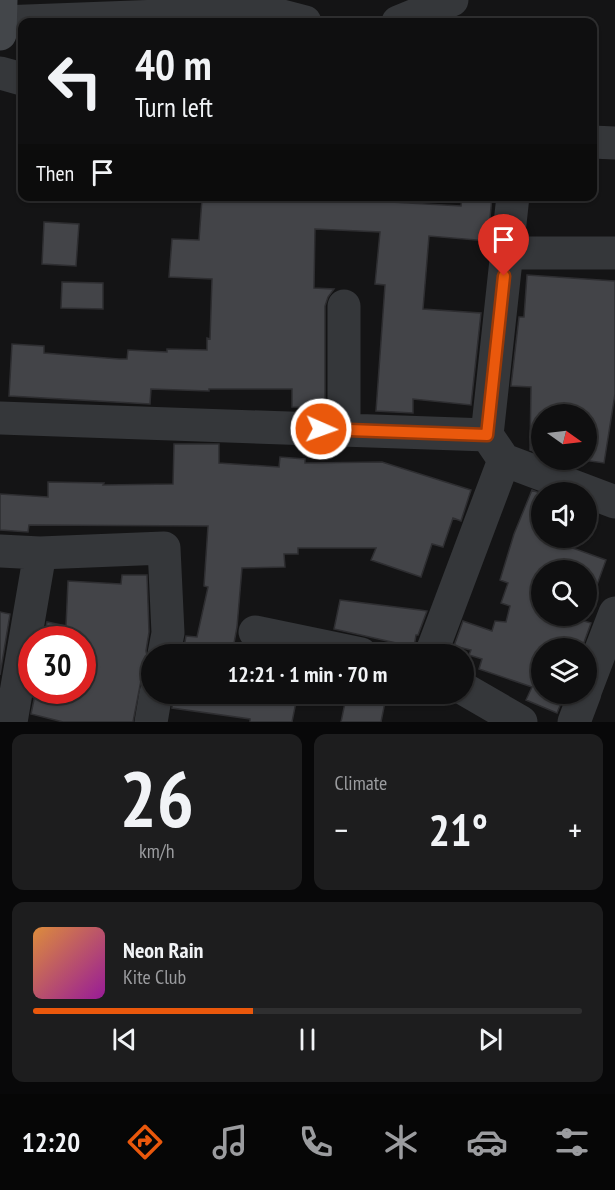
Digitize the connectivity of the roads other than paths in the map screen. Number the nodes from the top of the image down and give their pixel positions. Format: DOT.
graph roads {
  1 [pos="1,0"];
  2 [pos="452,0"];
  3 [pos="107,18"];
  4 [pos="290,18"];
  5 [pos="408,18"];
  6 [pos="18,21"];
  7 [pos="0,22"];
  8 [pos="0,34"];
  9 [pos="0,73"];
  10 [pos="18,78"];
  11 [pos="597,142"];
  12 [pos="615,143"];
  13 [pos="512,201"];
  14 [pos="507,253"];
  15 [pos="615,253"];
  16 [pos="344,306"];
  17 [pos="0,418"];
  18 [pos="344,430"];
  19 [pos="495,447"];
  20 [pos="615,502"];
  21 [pos="0,551"];
  22 [pos="40,553"];
  23 [pos="615,613"];
  24 [pos="255,632"];
  25 [pos="166,644"];
  26 [pos="313,644"];
  27 [pos="434,644"];
  28 [pos="597,661"];
  29 [pos="474,695"];
  30 [pos="154,704"];
  31 [pos="581,704"];
  32 [pos="11,722"];
  33 [pos="151,722"];
  34 [pos="521,722"];
  35 [pos="574,722"];
  1 -- 7 [label="street"];
  2 -- 5 [label="street"];
  3 -- 4 [label="street"];
  6 -- 7 [label="street"];
  7 -- 8 [label="street"];
  9 -- 10 [label="street"];
  11 -- 12 [label="street"];
  13 -- 14 [label="street"];
  14 -- 15 [label="street"];
  14 -- 19 [label="street"];
  16 -- 18 [label="street"];
  17 -- 18 [label="street"];
  18 -- 19 [label="street"];
  19 -- 20 [label="street"];
  19 -- 27 [label="street"];
  21 -- 22 [label="street"];
  22 -- 25 [label="street"];
  22 -- 32 [label="street"];
  23 -- 28 [label="street"];
  24 -- 26 [label="street"];
  29 -- 34 [label="street"];
  30 -- 33 [label="street"];
  31 -- 35 [label="street"];
}
